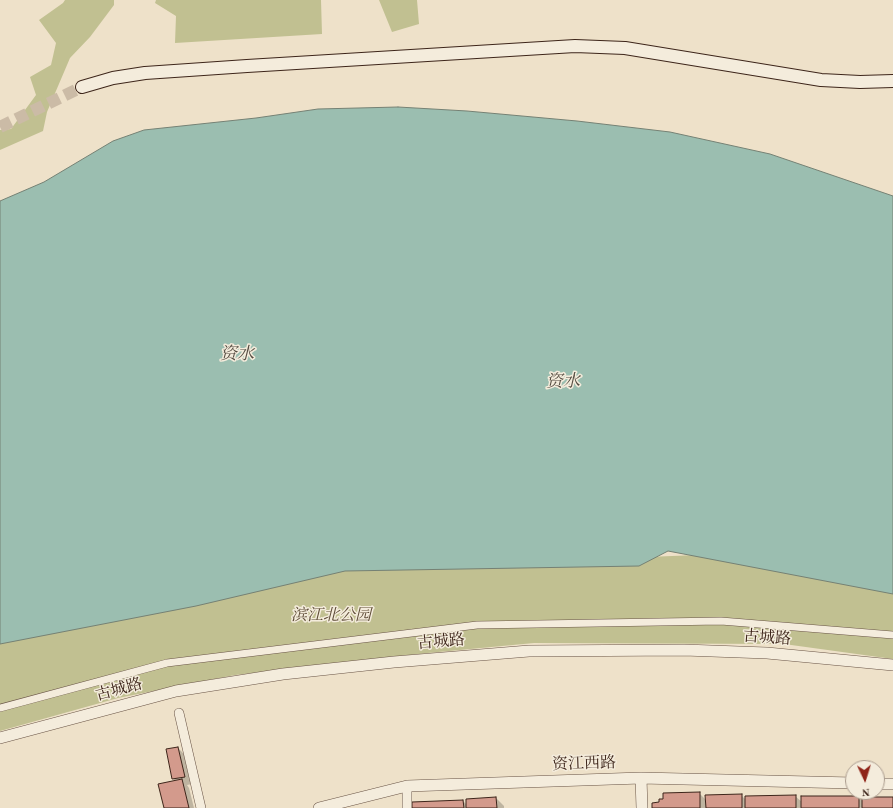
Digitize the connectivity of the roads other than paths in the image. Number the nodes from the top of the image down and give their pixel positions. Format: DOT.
graph roads {
  1 [pos="893,81"];
  2 [pos="82,87"];
  3 [pos="893,635"];
  4 [pos="893,665"];
  5 [pos="0,708"];
  6 [pos="179,713"];
  7 [pos="0,738"];
  8 [pos="641,778"];
  9 [pos="845,783"];
  10 [pos="407,786"];
  11 [pos="201,808"];
  12 [pos="319,808"];
  13 [pos="407,808"];
  14 [pos="642,808"];
  1 -- 2 [label="main road"];
  3 -- 5 [label="street"];
  4 -- 7 [label="street, 古城路"];
  6 -- 11 [label="street"];
  8 -- 9 [label="street, 资江西路"];
  8 -- 10 [label="street, 资江西路"];
  8 -- 14 [label="street"];
  10 -- 12 [label="street, 资江西路"];
  10 -- 13 [label="street"];
}
